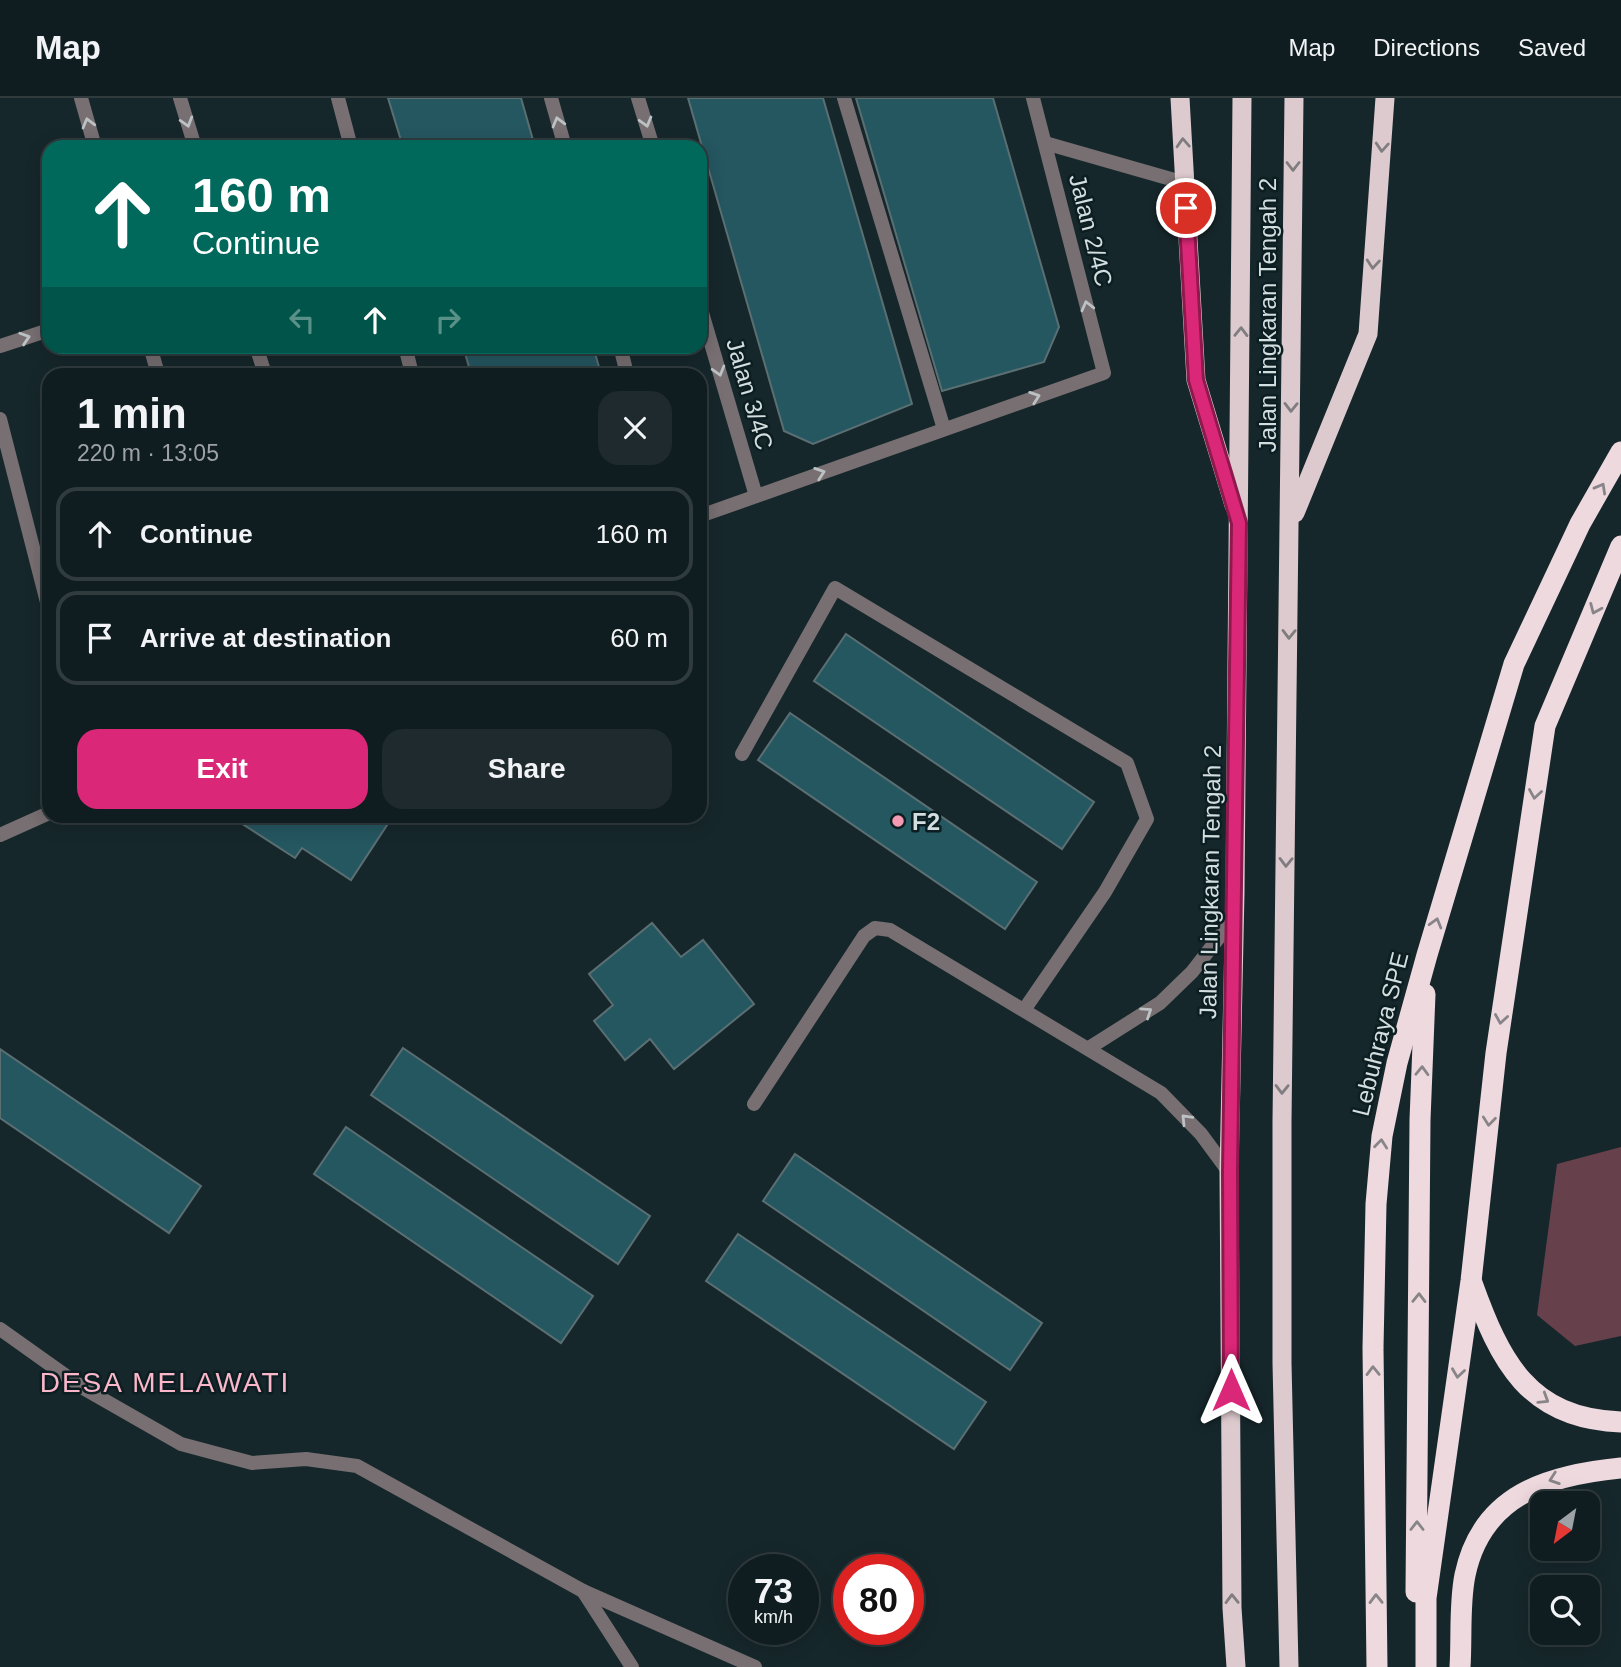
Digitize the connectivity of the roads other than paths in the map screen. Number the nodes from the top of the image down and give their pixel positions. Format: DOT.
graph roads {
  1 [pos="82,98"];
  2 [pos="180,98"];
  3 [pos="338,98"];
  4 [pos="551,98"];
  5 [pos="638,98"];
  6 [pos="844,98"];
  7 [pos="1033,98"];
  8 [pos="1181,98"];
  9 [pos="1242,98"];
  10 [pos="1294,98"];
  11 [pos="1385,98"];
  12 [pos="93,140"];
  13 [pos="193,140"];
  14 [pos="349,140"];
  15 [pos="563,140"];
  16 [pos="651,140"];
  17 [pos="1045,143"];
  18 [pos="1185,183"];
  19 [pos="707,330"];
  20 [pos="42,332"];
  21 [pos="0,346"];
  22 [pos="0,419"];
  23 [pos="944,429"];
  24 [pos="1621,452"];
  25 [pos="756,496"];
  26 [pos="707,514"];
  27 [pos="1239,523"];
  28 [pos="1290,524"];
  29 [pos="1621,546"];
  30 [pos="42,583"];
  31 [pos="742,754"];
  32 [pos="42,816"];
  33 [pos="0,835"];
  34 [pos="1234,918"];
  35 [pos="1427,955"];
  36 [pos="1024,1010"];
  37 [pos="1089,1048"];
  38 [pos="754,1104"];
  39 [pos="1230,1172"];
  40 [pos="1471,1281"];
  41 [pos="0,1329"];
  42 [pos="1621,1422"];
  43 [pos="1621,1468"];
  44 [pos="583,1591"];
  45 [pos="632,1667"];
  46 [pos="755,1667"];
  47 [pos="1236,1667"];
  48 [pos="1289,1667"];
  49 [pos="1377,1667"];
  50 [pos="1424,1667"];
  51 [pos="1460,1667"];
  12 -- 1 [label="street, one-way"];
  2 -- 13 [label="street, one-way"];
  3 -- 14 [label="street"];
  15 -- 4 [label="street, one-way"];
  5 -- 16 [label="street, one-way"];
  6 -- 23 [label="street"];
  7 -- 17 [label="street, Jalan 2/4C"];
  18 -- 8 [label="highway, one-way"];
  27 -- 9 [label="highway, Jalan Lingkaran Tengah 2, one-way"];
  10 -- 28 [label="highway, Jalan Lingkaran Tengah 2, one-way"];
  11 -- 28 [label="highway, one-way"];
  17 -- 18 [label="street"];
  23 -- 17 [label="street, Jalan 2/4C, one-way"];
  18 -- 27 [label="highway"];
  19 -- 25 [label="street, Jalan 3/4C, one-way"];
  21 -- 20 [label="street, one-way"];
  22 -- 30 [label="street"];
  25 -- 23 [label="street, one-way"];
  35 -- 24 [label="highway, Lebuhraya SPE, one-way"];
  25 -- 26 [label="street"];
  27 -- 34 [label="highway, Jalan Lingkaran Tengah 2"];
  28 -- 48 [label="highway, Jalan Lingkaran Tengah 2, one-way"];
  29 -- 40 [label="highway, one-way"];
  31 -- 36 [label="street"];
  32 -- 33 [label="street"];
  37 -- 34 [label="street, one-way"];
  34 -- 39 [label="highway, Jalan Lingkaran Tengah 2"];
  49 -- 35 [label="highway, Lebuhraya SPE, one-way"];
  50 -- 35 [label="highway, one-way"];
  36 -- 37 [label="street"];
  36 -- 38 [label="street"];
  39 -- 37 [label="street, one-way"];
  47 -- 39 [label="highway, Jalan Lingkaran Tengah 2, one-way"];
  40 -- 42 [label="highway, one-way"];
  40 -- 50 [label="highway, one-way"];
  41 -- 44 [label="street"];
  43 -- 51 [label="highway, one-way"];
  44 -- 45 [label="street"];
  44 -- 46 [label="street"];
}
